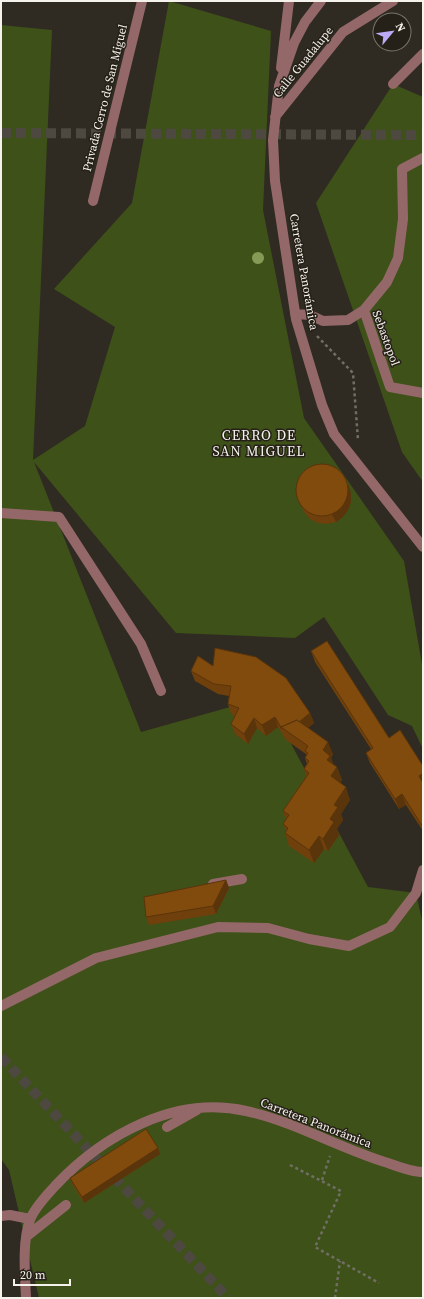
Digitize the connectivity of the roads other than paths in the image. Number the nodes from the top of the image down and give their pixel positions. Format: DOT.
graph roads {
  1 [pos="141,1"];
  2 [pos="289,1"];
  3 [pos="321,1"];
  4 [pos="393,1"];
  5 [pos="423,54"];
  6 [pos="393,84"];
  7 [pos="279,86"];
  8 [pos="275,117"];
  9 [pos="423,158"];
  10 [pos="93,201"];
  11 [pos="364,310"];
  12 [pos="296,314"];
  13 [pos="423,393"];
  14 [pos="1,513"];
  15 [pos="423,547"];
  16 [pos="161,691"];
  17 [pos="423,870"];
  18 [pos="242,879"];
  19 [pos="205,886"];
  20 [pos="1,1006"];
  21 [pos="201,1107"];
  22 [pos="168,1127"];
  23 [pos="423,1172"];
  24 [pos="66,1205"];
  25 [pos="1,1216"];
  26 [pos="30,1219"];
  27 [pos="27,1236"];
  28 [pos="26,1298"];
  1 -- 10 [label="street, Privada Cerro de San Miguel"];
  2 -- 7 [label="street"];
  3 -- 7 [label="street, Carretera Panorámica"];
  4 -- 8 [label="street, Calle Guadalupe"];
  5 -- 6 [label="street"];
  7 -- 8 [label="street, Carretera Panorámica"];
  8 -- 12 [label="street, Carretera Panorámica"];
  9 -- 11 [label="street"];
  11 -- 12 [label="street, Sebastopol"];
  11 -- 13 [label="street, Sebastopol"];
  12 -- 15 [label="street, Carretera Panorámica"];
  14 -- 16 [label="street"];
  17 -- 20 [label="street"];
  18 -- 19 [label="street"];
  21 -- 22 [label="street"];
  21 -- 23 [label="street, Carretera Panorámica"];
  21 -- 26 [label="street, Carretera Panorámica"];
  24 -- 27 [label="street"];
  25 -- 26 [label="street"];
  26 -- 27 [label="street, Carretera Panorámica"];
  27 -- 28 [label="street, Carretera Panorámica"];
}
